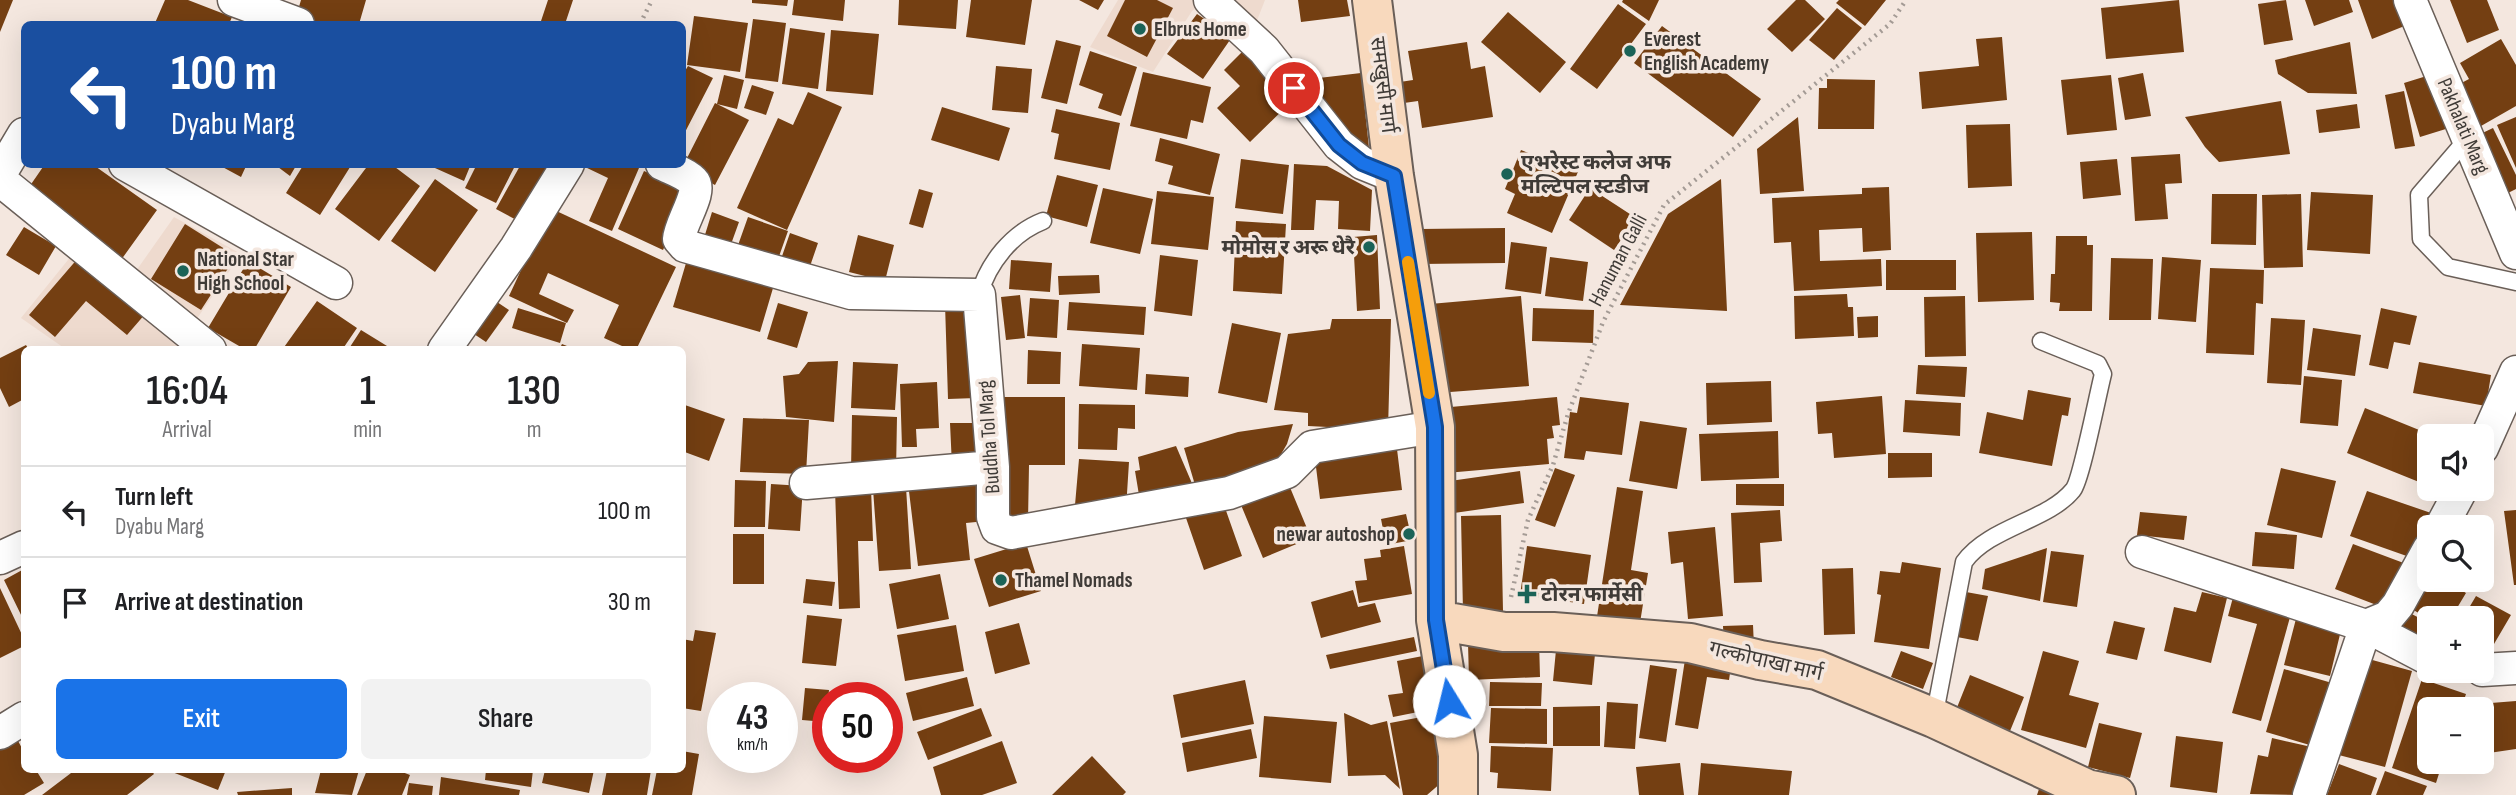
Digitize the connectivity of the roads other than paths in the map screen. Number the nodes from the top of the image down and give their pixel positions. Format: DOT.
graph roads {
  1 [pos="234,0"];
  2 [pos="1210,0"];
  3 [pos="1372,0"];
  4 [pos="2410,0"];
  5 [pos="290,21"];
  6 [pos="2468,138"];
  7 [pos="21,139"];
  8 [pos="132,168"];
  9 [pos="566,168"];
  10 [pos="670,168"];
  11 [pos="0,174"];
  12 [pos="1394,176"];
  13 [pos="0,180"];
  14 [pos="1043,221"];
  15 [pos="2516,253"];
  16 [pos="2516,282"];
  17 [pos="336,283"];
  18 [pos="979,295"];
  19 [pos="2041,341"];
  20 [pos="206,346"];
  21 [pos="447,346"];
  22 [pos="2516,372"];
  23 [pos="2493,424"];
  24 [pos="1435,427"];
  25 [pos="993,467"];
  26 [pos="806,483"];
  27 [pos="21,548"];
  28 [pos="2142,552"];
  29 [pos="0,558"];
  30 [pos="2417,571"];
  31 [pos="1436,620"];
  32 [pos="2365,626"];
  33 [pos="2417,653"];
  34 [pos="2516,667"];
  35 [pos="2494,669"];
  36 [pos="1934,718"];
  37 [pos="21,720"];
  38 [pos="0,733"];
  39 [pos="1458,795"];
  40 [pos="2116,795"];
  41 [pos="2309,795"];
  1 -- 5 [label="street"];
  2 -- 12 [label="street"];
  3 -- 12 [label="main road, समखुसी मार्ग"];
  4 -- 6 [label="street, Pakhalati Marg"];
  6 -- 15 [label="street, Pakhalati Marg"];
  6 -- 16 [label="lane"];
  7 -- 11 [label="street"];
  8 -- 17 [label="street"];
  9 -- 21 [label="street"];
  10 -- 18 [label="street"];
  12 -- 24 [label="main road, समखुसी मार्ग"];
  13 -- 20 [label="street"];
  14 -- 18 [label="lane"];
  18 -- 25 [label="street, Buddha Tol Marg"];
  19 -- 36 [label="lane"];
  22 -- 23 [label="street"];
  24 -- 25 [label="street, Buddha Tol Marg"];
  24 -- 31 [label="main road, समखुसी मार्ग"];
  25 -- 26 [label="street"];
  27 -- 29 [label="street"];
  28 -- 32 [label="street"];
  30 -- 32 [label="street"];
  31 -- 36 [label="main road, गल्कोपाखा मार्ग"];
  31 -- 39 [label="main road, समखुसी मार्ग"];
  32 -- 33 [label="street"];
  32 -- 41 [label="street"];
  34 -- 35 [label="street"];
  36 -- 40 [label="main road, गल्कोपाखा मार्ग"];
  37 -- 38 [label="street"];
}
